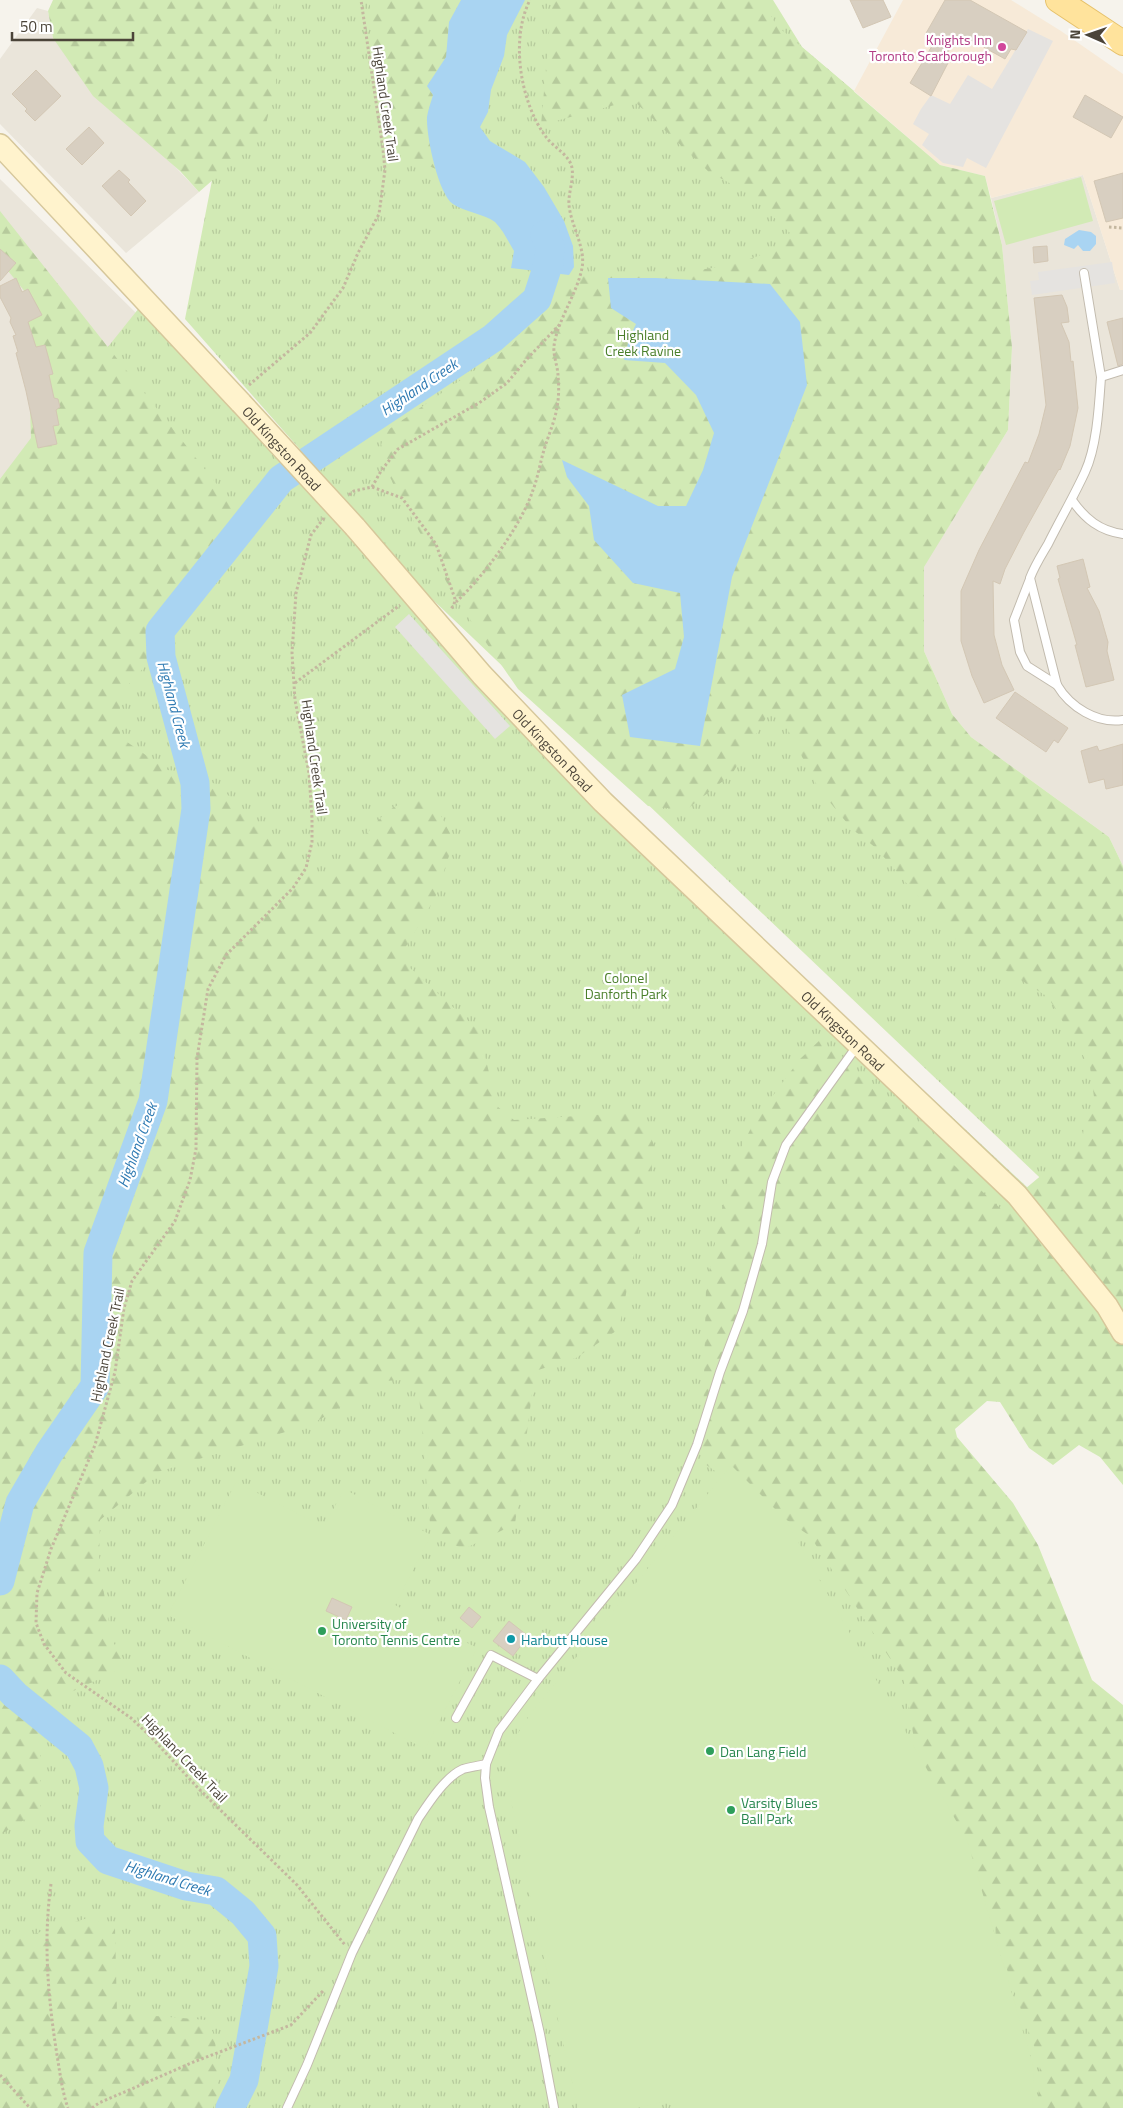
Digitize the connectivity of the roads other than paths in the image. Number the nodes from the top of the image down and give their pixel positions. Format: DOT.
graph roads {
  1 [pos="1058,0"];
  2 [pos="1123,43"];
  3 [pos="0,145"];
  4 [pos="1084,273"];
  5 [pos="1123,370"];
  6 [pos="1100,377"];
  7 [pos="1072,500"];
  8 [pos="1123,534"];
  9 [pos="1030,578"];
  10 [pos="1057,685"];
  11 [pos="1123,720"];
  12 [pos="859,1044"];
  13 [pos="1123,1333"];
  14 [pos="538,1679"];
  15 [pos="456,1718"];
  16 [pos="486,1764"];
  17 [pos="287,2108"];
  18 [pos="554,2108"];
  1 -- 2 [label="main road"];
  3 -- 12 [label="street, Old Kingston Road, bridge"];
  4 -- 6 [label="lane"];
  5 -- 6 [label="lane"];
  6 -- 7 [label="lane"];
  7 -- 8 [label="lane"];
  7 -- 9 [label="lane"];
  9 -- 10 [label="lane"];
  9 -- 10 [label="lane"];
  10 -- 11 [label="lane"];
  12 -- 13 [label="street, Old Kingston Road"];
  12 -- 14 [label="lane"];
  14 -- 15 [label="lane"];
  14 -- 16 [label="lane"];
  16 -- 17 [label="lane"];
  16 -- 18 [label="lane"];
}
